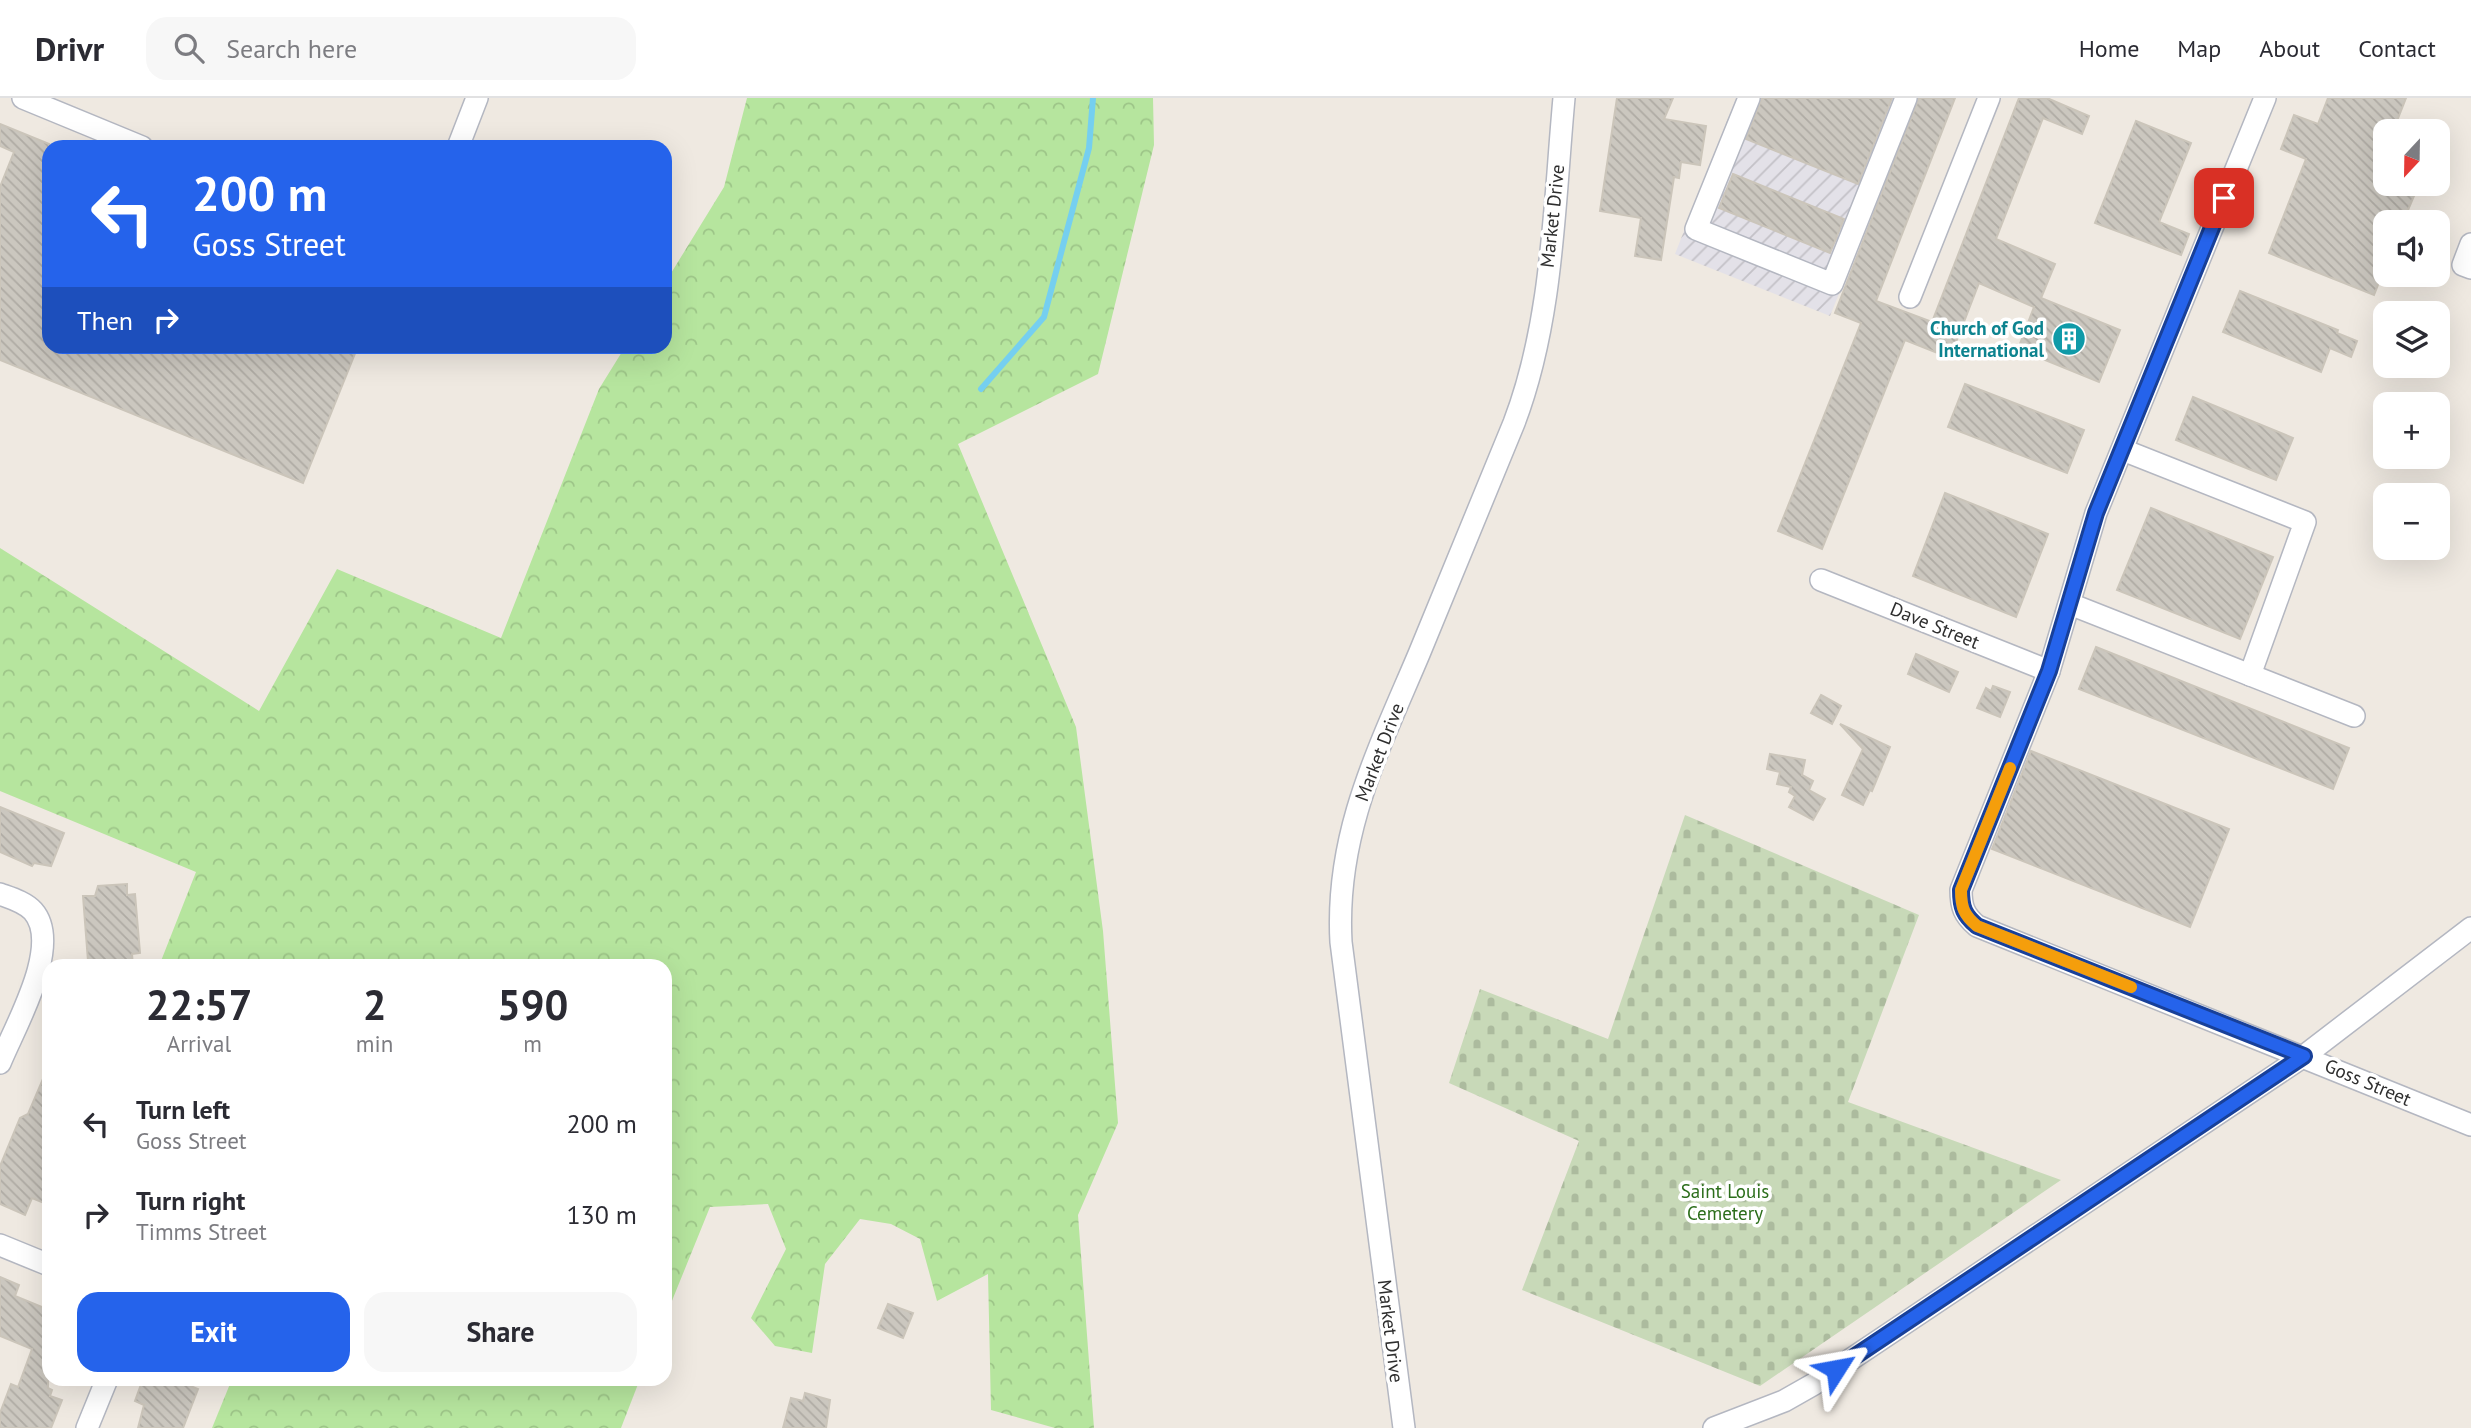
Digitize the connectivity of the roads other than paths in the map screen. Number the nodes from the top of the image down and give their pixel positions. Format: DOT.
graph roads {
  1 [pos="23,98"];
  2 [pos="477,98"];
  3 [pos="1564,98"];
  4 [pos="1749,98"];
  5 [pos="1906,98"];
  6 [pos="1989,98"];
  7 [pos="2265,98"];
  8 [pos="125,140"];
  9 [pos="461,140"];
  10 [pos="2471,244"];
  11 [pos="2471,268"];
  12 [pos="1910,297"];
  13 [pos="2123,450"];
  14 [pos="1821,580"];
  15 [pos="2070,604"];
  16 [pos="2049,671"];
  17 [pos="2250,675"];
  18 [pos="2354,716"];
  19 [pos="0,894"];
  20 [pos="2471,929"];
  21 [pos="2304,1056"];
  22 [pos="0,1063"];
  23 [pos="2471,1125"];
  24 [pos="0,1245"];
  25 [pos="42,1262"];
  26 [pos="104,1386"];
  27 [pos="87,1428"];
  28 [pos="1404,1428"];
  29 [pos="1718,1428"];
  1 -- 8 [label="street"];
  2 -- 9 [label="street"];
  3 -- 28 [label="street, Market Drive"];
  4 -- 5 [label="street"];
  6 -- 12 [label="street"];
  7 -- 13 [label="street"];
  10 -- 11 [label="street"];
  13 -- 15 [label="street"];
  13 -- 17 [label="street"];
  14 -- 16 [label="street, Dave Street"];
  15 -- 16 [label="street"];
  15 -- 17 [label="street"];
  16 -- 21 [label="street, Goss Street"];
  17 -- 18 [label="street"];
  19 -- 22 [label="street"];
  20 -- 21 [label="street"];
  21 -- 23 [label="street, Goss Street"];
  21 -- 29 [label="street"];
  24 -- 25 [label="street"];
  26 -- 27 [label="street"];
}
